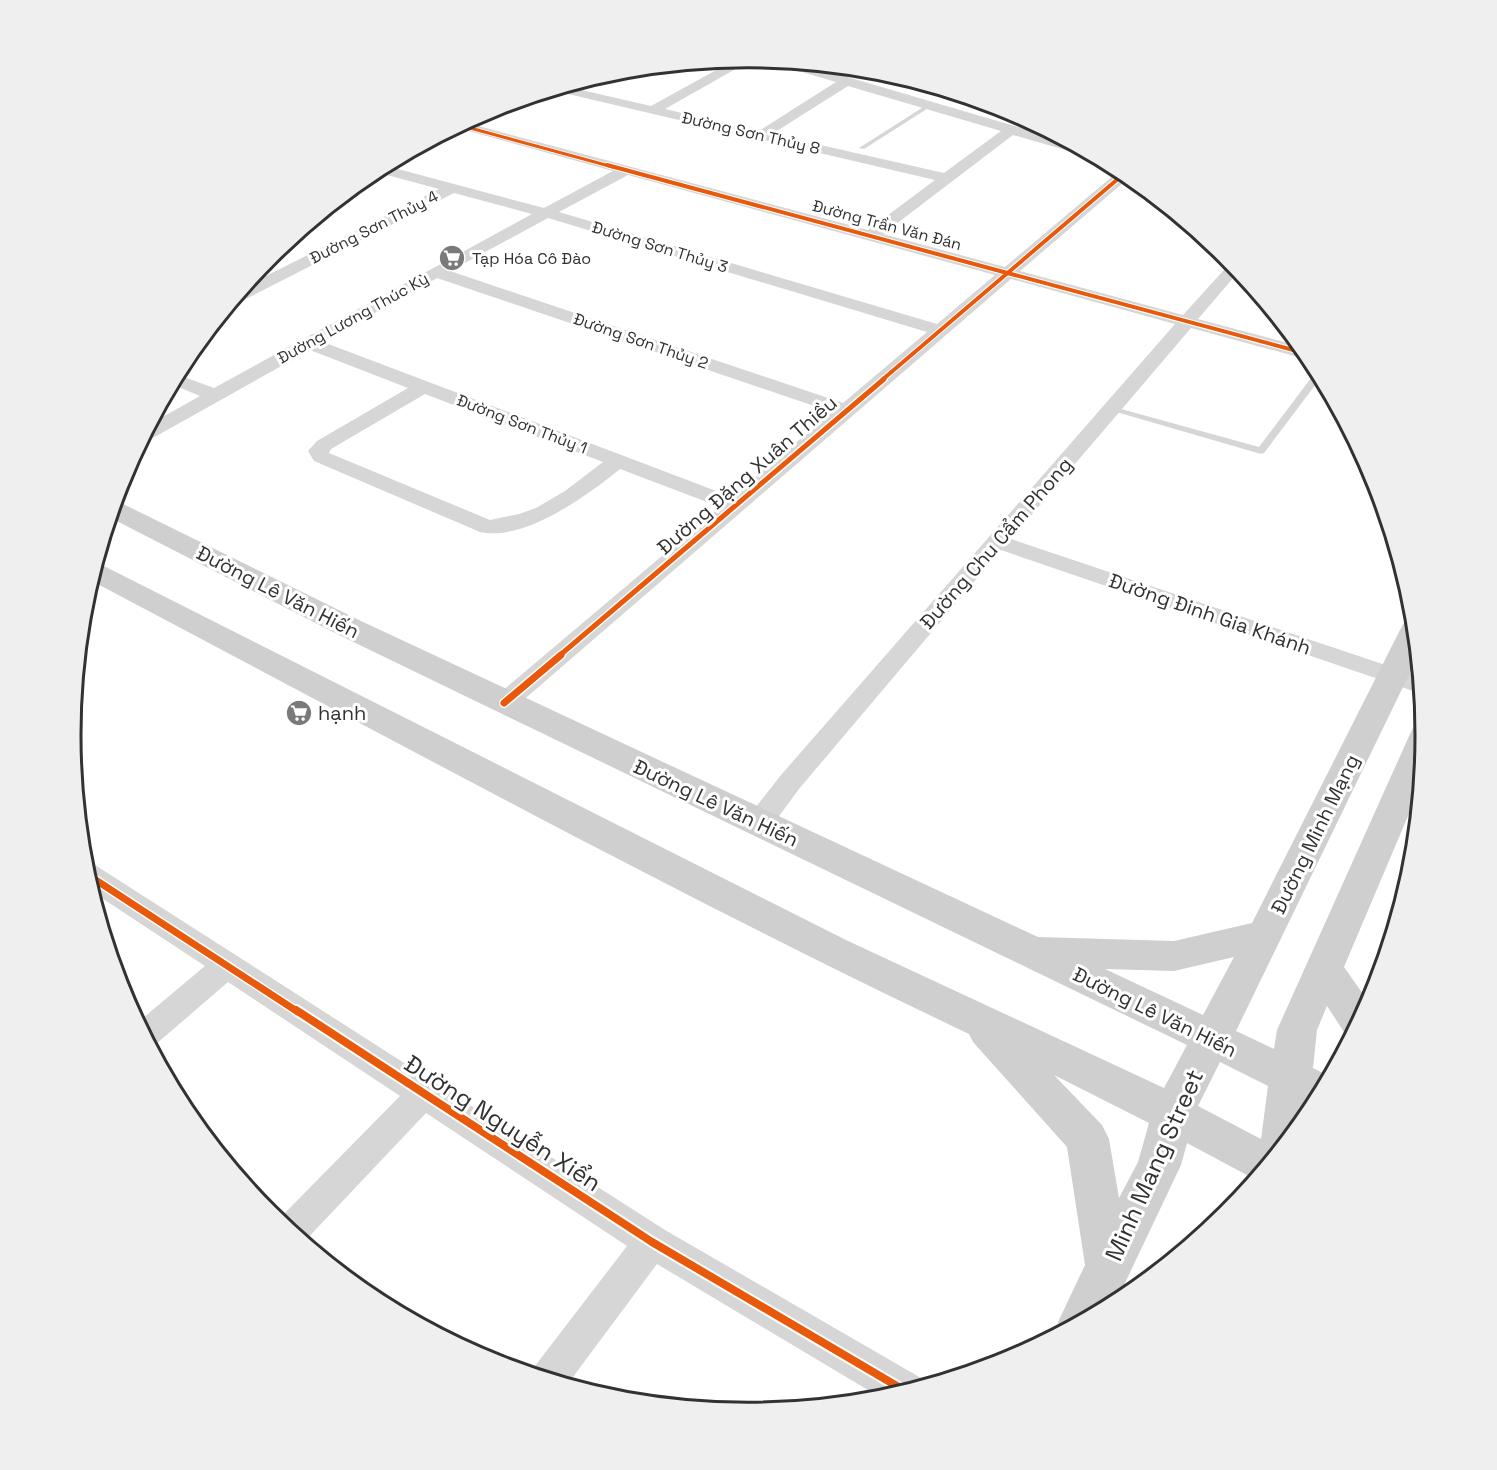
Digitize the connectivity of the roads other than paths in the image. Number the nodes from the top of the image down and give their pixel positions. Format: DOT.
graph roads {
  1 [pos="728,68"];
  2 [pos="812,71"];
  3 [pos="847,81"];
  4 [pos="571,91"];
  5 [pos="930,105"];
  6 [pos="653,110"];
  7 [pos="471,128"];
  8 [pos="1012,129"];
  9 [pos="762,135"];
  10 [pos="1055,142"];
  11 [pos="862,148"];
  12 [pos="628,169"];
  13 [pos="391,172"];
  14 [pos="946,178"];
  15 [pos="1118,179"];
  16 [pos="450,189"];
  17 [pos="546,213"];
  18 [pos="872,235"];
  19 [pos="436,272"];
  20 [pos="1010,272"];
  21 [pos="1229,272"];
  22 [pos="253,288"];
  23 [pos="1187,320"];
  24 [pos="941,331"];
  25 [pos="308,343"];
  26 [pos="1294,350"];
  27 [pos="1314,380"];
  28 [pos="182,382"];
  29 [pos="423,387"];
  30 [pos="215,394"];
  31 [pos="1111,409"];
  32 [pos="847,411"];
  33 [pos="156,428"];
  34 [pos="618,461"];
  35 [pos="736,506"];
  36 [pos="119,512"];
  37 [pos="998,542"];
  38 [pos="101,574"];
  39 [pos="1411,657"];
  40 [pos="1407,681"];
  41 [pos="504,703"];
  42 [pos="1415,758"];
  43 [pos="759,824"];
  44 [pos="98,881"];
  45 [pos="1264,935"];
  46 [pos="1029,950"];
  47 [pos="227,965"];
  48 [pos="1324,969"];
  49 [pos="1354,1014"];
  50 [pos="977,1020"];
  51 [pos="150,1030"];
  52 [pos="1211,1040"];
  53 [pos="1306,1085"];
  54 [pos="424,1093"];
  55 [pos="1173,1113"];
  56 [pos="1291,1124"];
  57 [pos="1262,1160"];
  58 [pos="296,1226"];
  59 [pos="652,1242"];
  60 [pos="1109,1268"];
  61 [pos="1089,1309"];
  62 [pos="553,1373"];
  63 [pos="897,1386"];
  1 -- 6 [label="street"];
  2 -- 3 [label="street"];
  3 -- 5 [label="street"];
  3 -- 9 [label="street"];
  4 -- 6 [label="street, Đường Sơn Thủy 8"];
  5 -- 8 [label="street"];
  5 -- 11 [label="lane"];
  6 -- 9 [label="street, Đường Sơn Thủy 8"];
  7 -- 12 [label="street, Đường Trần Văn Đán"];
  8 -- 10 [label="street"];
  8 -- 14 [label="street"];
  9 -- 14 [label="street, Đường Sơn Thủy 8"];
  12 -- 17 [label="street, Đường Lương Thúc Kỳ"];
  12 -- 18 [label="street, Đường Trần Văn Đán"];
  13 -- 16 [label="street, Đường Sơn Thủy 3"];
  14 -- 18 [label="street"];
  15 -- 20 [label="street, Đường Đặng Xuân Thiều"];
  16 -- 17 [label="street, Đường Sơn Thủy 3"];
  16 -- 22 [label="street, Đường Sơn Thủy 4"];
  17 -- 19 [label="street, Đường Lương Thúc Kỳ"];
  17 -- 24 [label="street, Đường Sơn Thủy 3"];
  18 -- 20 [label="street, Đường Trần Văn Đán"];
  19 -- 25 [label="street, Đường Lương Thúc Kỳ"];
  19 -- 32 [label="street, Đường Sơn Thủy 2"];
  20 -- 23 [label="street, Đường Trần Văn Đán"];
  20 -- 24 [label="street, Đường Đặng Xuân Thiều"];
  21 -- 23 [label="street, Đường Chu Cẩm Phong"];
  23 -- 26 [label="street, Đường Trần Văn Đán"];
  23 -- 31 [label="street, Đường Chu Cẩm Phong"];
  24 -- 32 [label="street, Đường Đặng Xuân Thiều"];
  25 -- 29 [label="street, Đường Sơn Thủy 1"];
  25 -- 30 [label="street, Đường Lương Thúc Kỳ"];
  27 -- 31 [label="lane"];
  28 -- 30 [label="street"];
  29 -- 34 [label="street, Đường Sơn Thủy 1"];
  29 -- 34 [label="street"];
  30 -- 33 [label="street, Đường Lương Thúc Kỳ"];
  31 -- 37 [label="street, Đường Chu Cẩm Phong"];
  32 -- 35 [label="street, Đường Đặng Xuân Thiều"];
  34 -- 35 [label="street, Đường Sơn Thủy 1"];
  35 -- 41 [label="street, Đường Đặng Xuân Thiều"];
  36 -- 41 [label="main road, Đường Lê Văn Hiến"];
  37 -- 40 [label="street, Đường Đinh Gia Khánh"];
  37 -- 43 [label="street, Đường Chu Cẩm Phong"];
  38 -- 50 [label="main road"];
  39 -- 40 [label="main road, Đường Minh Mạng"];
  40 -- 45 [label="main road, Đường Minh Mạng"];
  41 -- 43 [label="main road, Đường Lê Văn Hiến"];
  42 -- 48 [label="main road"];
  43 -- 46 [label="main road, Đường Lê Văn Hiến"];
  44 -- 47 [label="street, Đường Nguyễn Xiển"];
  45 -- 46 [label="main road"];
  45 -- 52 [label="main road, Đường Minh Mạng"];
  46 -- 52 [label="main road, Đường Lê Văn Hiến"];
  47 -- 51 [label="street"];
  47 -- 54 [label="street, Đường Nguyễn Xiển"];
  48 -- 49 [label="main road"];
  48 -- 53 [label="main road"];
  50 -- 55 [label="main road"];
  50 -- 60 [label="main road"];
  52 -- 53 [label="main road, Đường Lê Văn Hiến"];
  52 -- 55 [label="main road, Minh Mang Street"];
  53 -- 56 [label="main road"];
  54 -- 58 [label="street"];
  54 -- 59 [label="street, Đường Nguyễn Xiển"];
  55 -- 57 [label="main road"];
  55 -- 60 [label="main road, Minh Mang Street"];
  59 -- 62 [label="street"];
  59 -- 63 [label="street, Đường Nguyễn Xiển"];
  60 -- 61 [label="main road, Minh Mang Street"];
}
